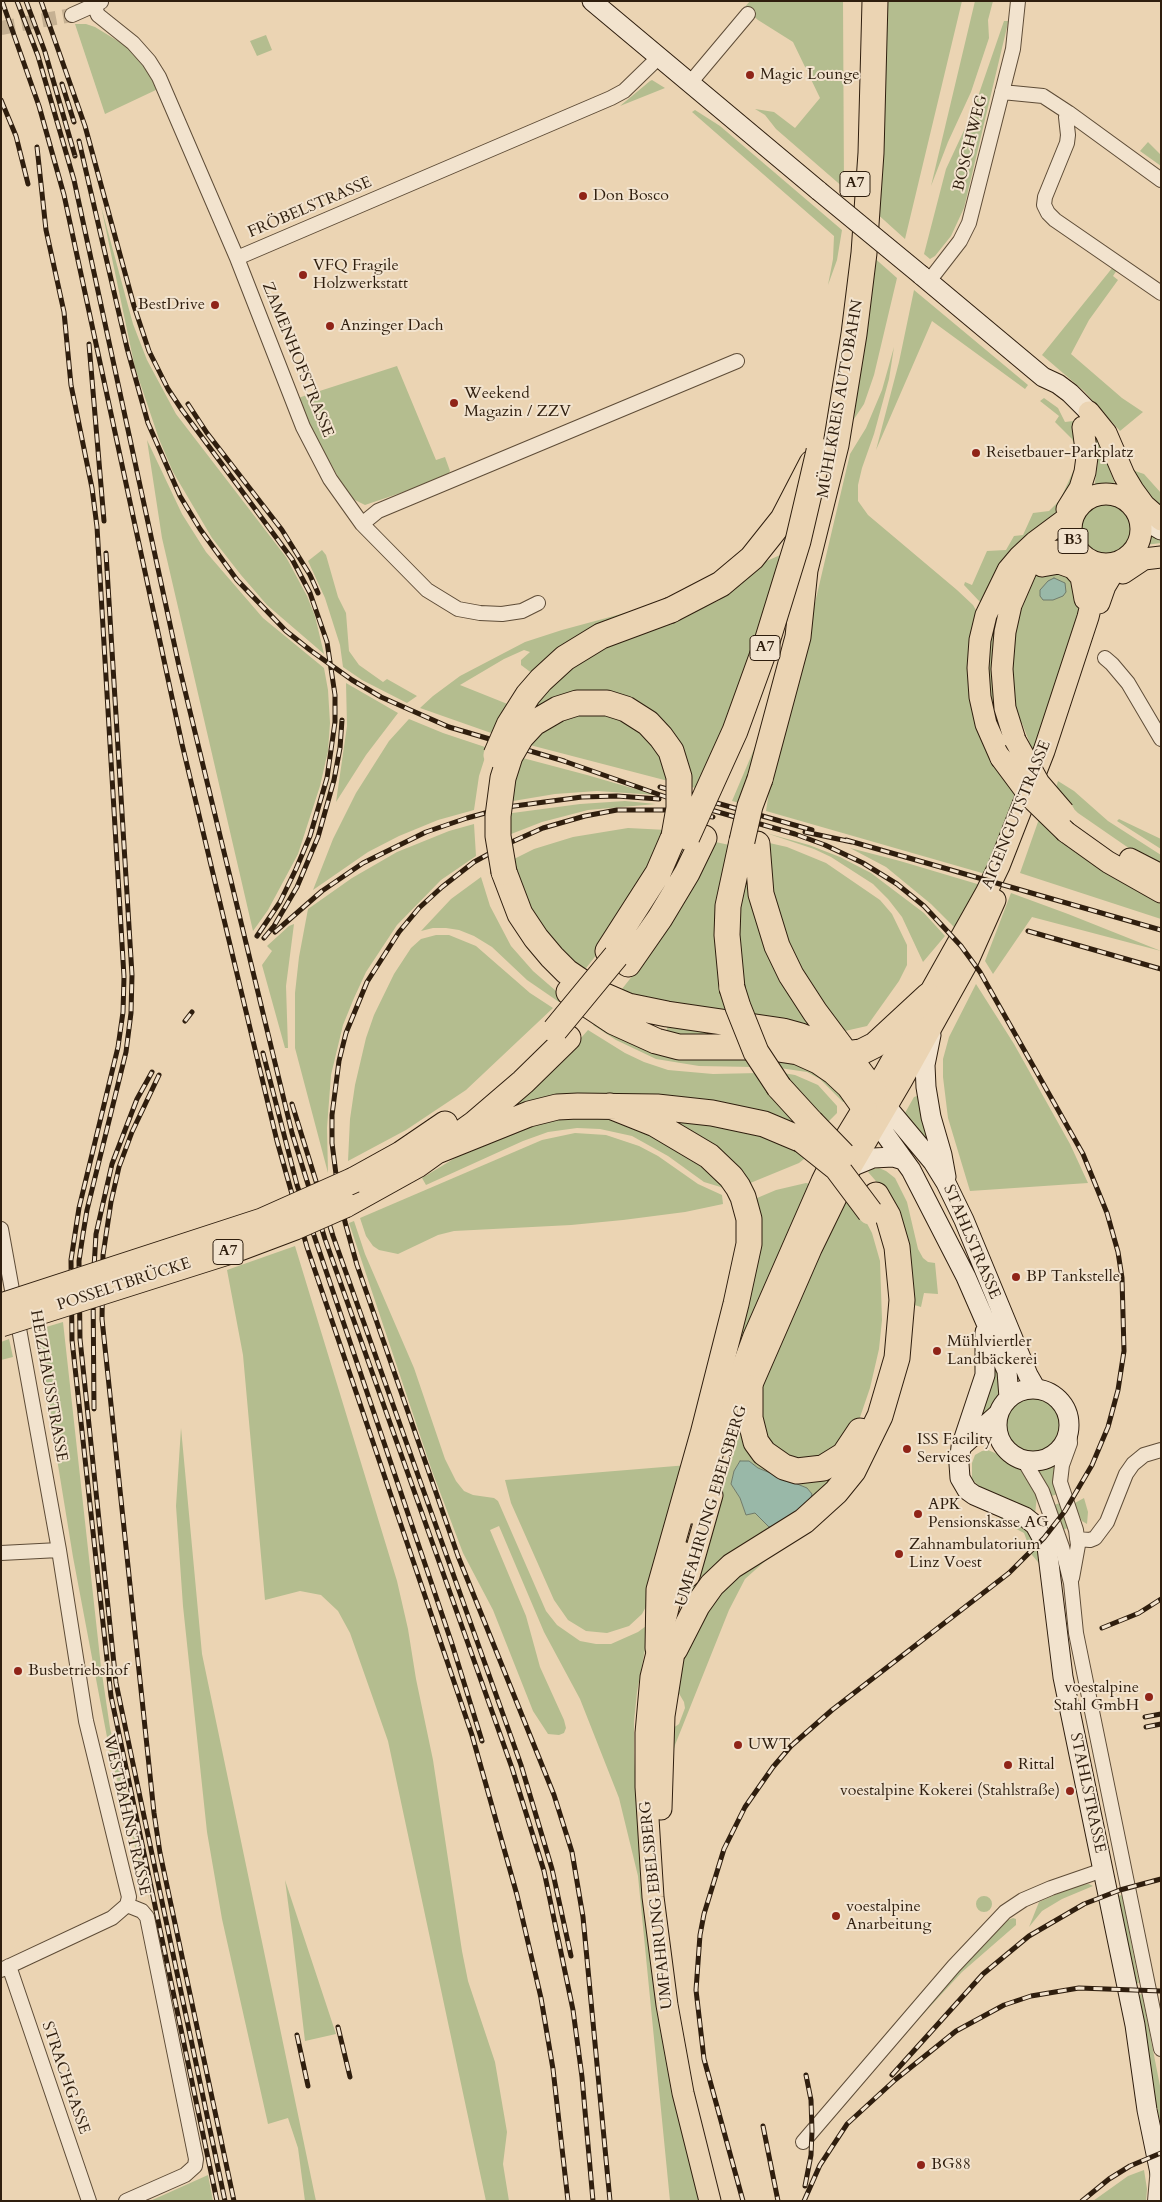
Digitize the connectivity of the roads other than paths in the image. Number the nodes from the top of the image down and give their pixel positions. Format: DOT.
graph roads {
  1 [pos="592,1"];
  2 [pos="859,1"];
  3 [pos="875,1"];
  4 [pos="1018,1"];
  5 [pos="98,3"];
  6 [pos="748,14"];
  7 [pos="72,15"];
  8 [pos="659,57"];
  9 [pos="690,83"];
  10 [pos="1002,92"];
  11 [pos="1069,113"];
  12 [pos="1161,180"];
  13 [pos="237,258"];
  14 [pos="925,278"];
  15 [pos="1161,293"];
  16 [pos="737,361"];
  17 [pos="1086,420"];
  18 [pos="832,425"];
  19 [pos="819,451"];
  20 [pos="1076,507"];
  21 [pos="1134,510"];
  22 [pos="1161,520"];
  23 [pos="362,524"];
  24 [pos="1161,530"];
  25 [pos="1161,549"];
  26 [pos="1083,555"];
  27 [pos="1161,556"];
  28 [pos="1124,559"];
  29 [pos="806,570"];
  30 [pos="1021,581"];
  31 [pos="538,603"];
  32 [pos="1088,629"];
  33 [pos="1105,658"];
  34 [pos="1161,739"];
  35 [pos="1068,825"];
  36 [pos="689,837"];
  37 [pos="750,842"];
  38 [pos="1161,875"];
  39 [pos="497,876"];
  40 [pos="1161,892"];
  41 [pos="618,957"];
  42 [pos="928,996"];
  43 [pos="932,1025"];
  44 [pos="562,1034"];
  45 [pos="846,1054"];
  46 [pos="610,1106"];
  47 [pos="875,1107"];
  48 [pos="806,1131"];
  49 [pos="437,1151"];
  50 [pos="903,1160"];
  51 [pos="851,1167"];
  52 [pos="946,1183"];
  53 [pos="356,1189"];
  54 [pos="955,1200"];
  55 [pos="873,1204"];
  56 [pos="933,1211"];
  57 [pos="1,1229"];
  58 [pos="4,1256"];
  59 [pos="26,1298"];
  60 [pos="1,1301"];
  61 [pos="1,1306"];
  62 [pos="985,1320"];
  63 [pos="1,1324"];
  64 [pos="993,1339"];
  65 [pos="1017,1351"];
  66 [pos="750,1388"];
  67 [pos="1036,1389"];
  68 [pos="1004,1405"];
  69 [pos="1069,1428"];
  70 [pos="1002,1444"];
  71 [pos="1161,1450"];
  72 [pos="960,1456"];
  73 [pos="1023,1459"];
  74 [pos="1077,1539"];
  75 [pos="59,1550"];
  76 [pos="1,1553"];
  77 [pos="1071,1582"];
  78 [pos="666,1649"];
  79 [pos="1104,1870"];
  80 [pos="127,1905"];
  81 [pos="5,1968"];
  82 [pos="1161,2049"];
  83 [pos="803,2142"];
  84 [pos="1159,2171"];
  85 [pos="89,2201"];
  86 [pos="126,2201"];
  87 [pos="710,2201"];
  88 [pos="724,2201"];
  89 [pos="1155,2201"];
  1 -- 8 [label="street"];
  2 -- 18 [label="highway, MÜHLKREIS AUTOBAHN / A7"];
  3 -- 18 [label="highway, MÜHLKREIS AUTOBAHN / A7"];
  4 -- 10 [label="street, BOSCHWEG"];
  5 -- 7 [label="street"];
  5 -- 13 [label="street, FRÖBELSTRASSE"];
  6 -- 9 [label="street"];
  8 -- 9 [label="street"];
  8 -- 13 [label="street, FRÖBELSTRASSE"];
  9 -- 14 [label="street, bridge"];
  10 -- 11 [label="street"];
  10 -- 14 [label="street, BOSCHWEG"];
  11 -- 12 [label="street"];
  11 -- 15 [label="street"];
  13 -- 23 [label="street, ZAMENHOFSTRASSE"];
  14 -- 17 [label="street"];
  16 -- 23 [label="street"];
  17 -- 20 [label="main road"];
  17 -- 21 [label="street"];
  17 -- 22 [label="main road"];
  18 -- 19 [label="highway, MÜHLKREIS AUTOBAHN / A7"];
  18 -- 29 [label="highway, MÜHLKREIS AUTOBAHN / A7"];
  19 -- 36 [label="highway, MÜHLKREIS AUTOBAHN / A7, bridge"];
  19 -- 39 [label="highway, bridge"];
  20 -- 21 [label="main road"];
  20 -- 26 [label="main road, B3"];
  20 -- 35 [label="main road, B3, bridge"];
  21 -- 24 [label="street"];
  21 -- 28 [label="main road"];
  23 -- 31 [label="street, ZAMENHOFSTRASSE"];
  25 -- 28 [label="street"];
  26 -- 28 [label="main road, B3"];
  26 -- 30 [label="main road, B3"];
  26 -- 32 [label="main road, AIGENGUTSTRASSE"];
  27 -- 32 [label="main road"];
  28 -- 32 [label="main road"];
  29 -- 36 [label="highway, MÜHLKREIS AUTOBAHN / A7"];
  29 -- 37 [label="highway, bridge"];
  30 -- 32 [label="main road"];
  30 -- 35 [label="main road, B3, bridge"];
  32 -- 42 [label="main road, AIGENGUTSTRASSE"];
  32 -- 43 [label="main road, AIGENGUTSTRASSE"];
  33 -- 34 [label="street"];
  35 -- 38 [label="main road, B3"];
  35 -- 40 [label="main road, B3"];
  36 -- 39 [label="highway, bridge"];
  36 -- 41 [label="highway"];
  37 -- 45 [label="highway"];
  37 -- 48 [label="highway, bridge"];
  39 -- 45 [label="highway"];
  39 -- 47 [label="highway"];
  41 -- 44 [label="highway, A7"];
  41 -- 44 [label="highway, A7, bridge"];
  42 -- 45 [label="highway"];
  42 -- 47 [label="main road, AIGENGUTSTRASSE"];
  43 -- 47 [label="main road, AIGENGUTSTRASSE"];
  43 -- 52 [label="street"];
  44 -- 49 [label="highway, A7"];
  44 -- 53 [label="highway, A7"];
  45 -- 47 [label="highway"];
  46 -- 48 [label="highway"];
  46 -- 49 [label="highway"];
  46 -- 78 [label="highway"];
  47 -- 50 [label="street, STAHLSTRASSE"];
  47 -- 51 [label="main road, UMFAHRUNG EBELSBERG"];
  47 -- 52 [label="street, STAHLSTRASSE"];
  47 -- 78 [label="main road, UMFAHRUNG EBELSBERG"];
  48 -- 55 [label="highway, bridge"];
  49 -- 53 [label="highway, A7"];
  50 -- 51 [label="street"];
  50 -- 56 [label="street, STAHLSTRASSE"];
  51 -- 66 [label="main road, UMFAHRUNG EBELSBERG"];
  52 -- 54 [label="street, STAHLSTRASSE"];
  53 -- 59 [label="highway, POSSELTBRÜCKE / A7, bridge"];
  53 -- 63 [label="highway, POSSELTBRÜCKE / A7, bridge"];
  54 -- 56 [label="street"];
  54 -- 65 [label="street, STAHLSTRASSE"];
  55 -- 66 [label="highway"];
  55 -- 78 [label="highway"];
  56 -- 62 [label="street, STAHLSTRASSE"];
  57 -- 58 [label="street, HEIZHAUSSTRASSE"];
  58 -- 75 [label="street, HEIZHAUSSTRASSE"];
  59 -- 60 [label="highway, bridge"];
  59 -- 61 [label="highway, POSSELTBRÜCKE / A7, bridge"];
  62 -- 64 [label="street, STAHLSTRASSE"];
  62 -- 72 [label="street, STAHLSTRASSE"];
  64 -- 65 [label="street"];
  64 -- 68 [label="street, STAHLSTRASSE"];
  65 -- 67 [label="street, STAHLSTRASSE"];
  66 -- 78 [label="main road, UMFAHRUNG EBELSBERG"];
  67 -- 68 [label="street"];
  67 -- 69 [label="street"];
  68 -- 70 [label="street"];
  68 -- 72 [label="street"];
  69 -- 73 [label="street"];
  69 -- 74 [label="street"];
  70 -- 72 [label="street"];
  70 -- 73 [label="street"];
  71 -- 74 [label="street"];
  72 -- 79 [label="street, STAHLSTRASSE"];
  73 -- 77 [label="street"];
  74 -- 77 [label="street"];
  75 -- 76 [label="street"];
  75 -- 80 [label="street, WESTBAHNSTRASSE"];
  77 -- 82 [label="street"];
  78 -- 87 [label="main road, UMFAHRUNG EBELSBERG"];
  78 -- 88 [label="main road, UMFAHRUNG EBELSBERG"];
  79 -- 83 [label="street, STAHLSTRASSE"];
  79 -- 84 [label="street, STAHLSTRASSE"];
  80 -- 81 [label="street"];
  80 -- 86 [label="street, WESTBAHNSTRASSE"];
  81 -- 85 [label="street, STRACHGASSE"];
  84 -- 89 [label="street"];
}
